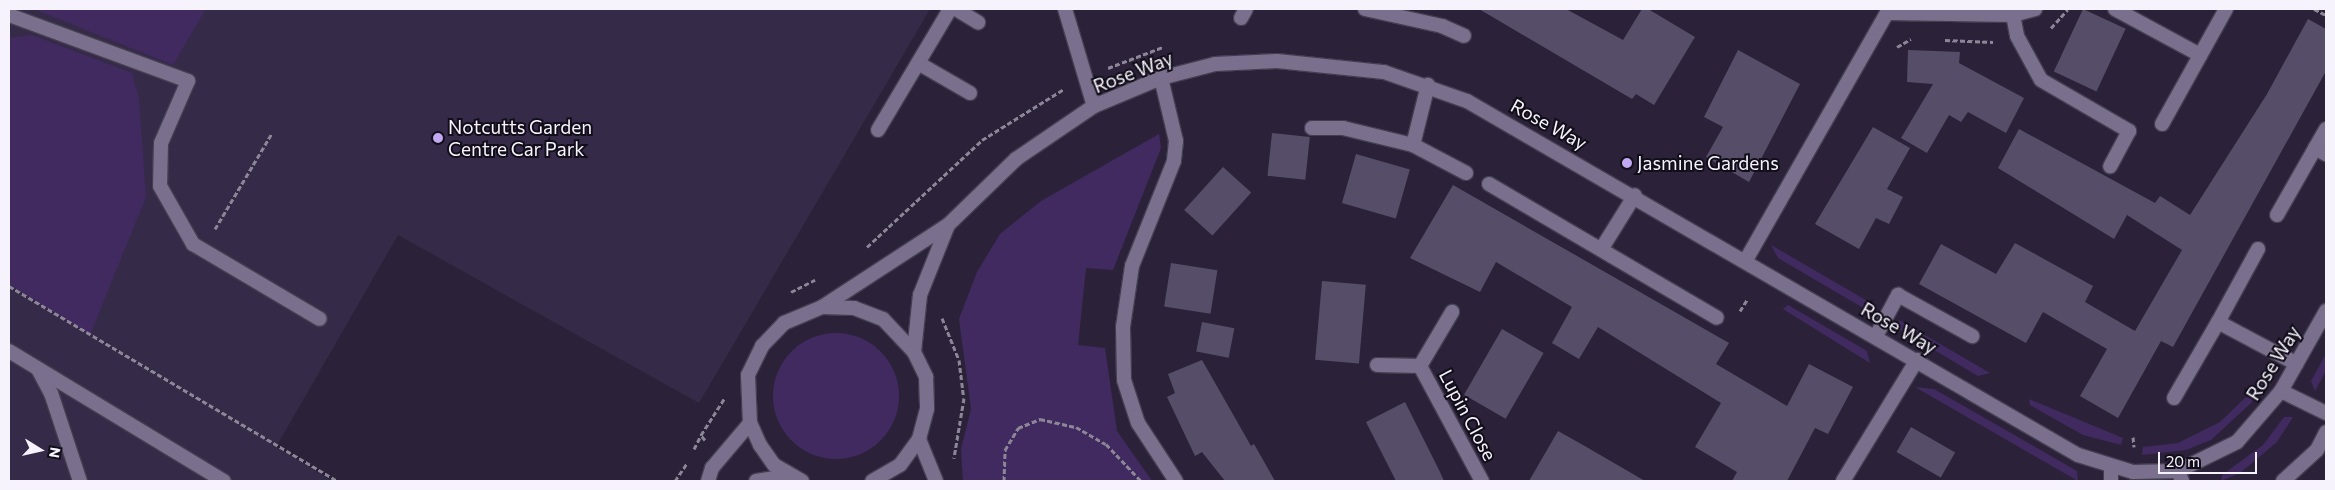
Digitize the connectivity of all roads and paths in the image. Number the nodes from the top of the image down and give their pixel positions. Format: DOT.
graph roads {
  1 [pos="950,9"];
  2 [pos="956,9"];
  3 [pos="1065,9"];
  4 [pos="1364,9"];
  5 [pos="2035,9"];
  6 [pos="2068,9"];
  7 [pos="2114,9"];
  8 [pos="2226,9"];
  9 [pos="2314,9"];
  10 [pos="1887,11"];
  11 [pos="9,15"];
  12 [pos="2326,15"];
  13 [pos="2013,16"];
  14 [pos="978,22"];
  15 [pos="1464,36"];
  16 [pos="1919,39"];
  17 [pos="1938,40"];
  18 [pos="2020,42"];
  19 [pos="1163,47"];
  20 [pos="1891,51"];
  21 [pos="2200,54"];
  22 [pos="918,63"];
  23 [pos="1086,78"];
  24 [pos="1161,78"];
  25 [pos="1428,85"];
  26 [pos="970,93"];
  27 [pos="1094,106"];
  28 [pos="2162,124"];
  29 [pos="1312,128"];
  30 [pos="2326,129"];
  31 [pos="878,130"];
  32 [pos="272,132"];
  33 [pos="1413,145"];
  34 [pos="2321,151"];
  35 [pos="2110,166"];
  36 [pos="1466,173"];
  37 [pos="1489,184"];
  38 [pos="1635,195"];
  39 [pos="2277,215"];
  40 [pos="948,225"];
  41 [pos="1602,248"];
  42 [pos="202,249"];
  43 [pos="864,249"];
  44 [pos="2258,249"];
  45 [pos="1746,260"];
  46 [pos="820,278"];
  47 [pos="9,286"];
  48 [pos="788,294"];
  49 [pos="920,295"];
  50 [pos="822,307"];
  51 [pos="2326,311"];
  52 [pos="1452,312"];
  53 [pos="1717,318"];
  54 [pos="320,319"];
  55 [pos="2218,322"];
  56 [pos="1876,336"];
  57 [pos="1972,336"];
  58 [pos="9,351"];
  59 [pos="914,352"];
  60 [pos="1917,360"];
  61 [pos="1377,364"];
  62 [pos="2297,364"];
  63 [pos="1420,366"];
  64 [pos="37,369"];
  65 [pos="2281,391"];
  66 [pos="727,394"];
  67 [pos="2174,398"];
  68 [pos="2326,413"];
  69 [pos="750,423"];
  70 [pos="2326,432"];
  71 [pos="919,439"];
  72 [pos="721,458"];
  73 [pos="688,461"];
  74 [pos="2111,466"];
  75 [pos="954,467"];
  76 [pos="788,476"];
  77 [pos="2180,476"];
  78 [pos="80,481"];
  79 [pos="224,481"];
  80 [pos="338,481"];
  81 [pos="675,481"];
  82 [pos="708,481"];
  83 [pos="756,481"];
  84 [pos="802,481"];
  85 [pos="872,481"];
  86 [pos="936,481"];
  87 [pos="1004,481"];
  88 [pos="1141,481"];
  89 [pos="1176,481"];
  90 [pos="1482,481"];
  91 [pos="1843,481"];
  92 [pos="2111,481"];
  93 [pos="2283,481"];
  1 -- 22 [label="street"];
  2 -- 14 [label="street"];
  3 -- 23 [label="street"];
  4 -- 15 [label="street"];
  5 -- 13 [label="street"];
  6 -- 18 [label="path"];
  7 -- 21 [label="street"];
  8 -- 21 [label="street"];
  9 -- 12 [label="path"];
  10 -- 13 [label="street"];
  10 -- 45 [label="street"];
  11 -- 42 [label="street"];
  13 -- 18 [label="street"];
  16 -- 20 [label="path"];
  17 -- 18 [label="path"];
  18 -- 35 [label="street"];
  19 -- 23 [label="path"];
  21 -- 28 [label="street"];
  22 -- 26 [label="street"];
  22 -- 31 [label="street"];
  23 -- 27 [label="street"];
  23 -- 43 [label="path"];
  24 -- 25 [label="street, Rose Way"];
  24 -- 27 [label="street, Rose Way"];
  24 -- 89 [label="street"];
  25 -- 33 [label="street"];
  25 -- 38 [label="street, Rose Way"];
  27 -- 40 [label="street, Rose Way"];
  29 -- 33 [label="street"];
  30 -- 34 [label="street"];
  32 -- 42 [label="path"];
  33 -- 36 [label="street"];
  34 -- 39 [label="street"];
  37 -- 41 [label="street"];
  38 -- 41 [label="street"];
  38 -- 45 [label="street, Rose Way"];
  40 -- 49 [label="street, Rose Way"];
  40 -- 50 [label="street, Rose Way"];
  41 -- 53 [label="street"];
  42 -- 54 [label="street"];
  44 -- 55 [label="street"];
  45 -- 56 [label="street, Rose Way"];
  46 -- 48 [label="path"];
  47 -- 80 [label="path"];
  49 -- 59 [label="street, Rose Way"];
  49 -- 75 [label="path"];
  50 -- 59 [label="street"];
  50 -- 69 [label="street"];
  51 -- 62 [label="street, Rose Way"];
  52 -- 63 [label="street, Lupin Close"];
  55 -- 62 [label="street"];
  55 -- 67 [label="street"];
  56 -- 57 [label="street"];
  56 -- 60 [label="street, Rose Way"];
  58 -- 64 [label="street"];
  59 -- 71 [label="street"];
  60 -- 74 [label="street, Rose Way"];
  60 -- 91 [label="street"];
  61 -- 63 [label="street, Lupin Close"];
  62 -- 65 [label="street, Rose Way"];
  63 -- 90 [label="street, Lupin Close"];
  64 -- 78 [label="street"];
  64 -- 79 [label="street"];
  65 -- 68 [label="street"];
  65 -- 77 [label="street, Rose Way"];
  66 -- 72 [label="path"];
  69 -- 72 [label="street"];
  69 -- 76 [label="street"];
  70 -- 93 [label="street"];
  71 -- 85 [label="street"];
  71 -- 86 [label="street"];
  72 -- 82 [label="street"];
  73 -- 81 [label="path"];
  74 -- 77 [label="street, Rose Way"];
  74 -- 92 [label="street"];
  76 -- 83 [label="street"];
  76 -- 84 [label="street"];
  87 -- 88 [label="path"];
}
